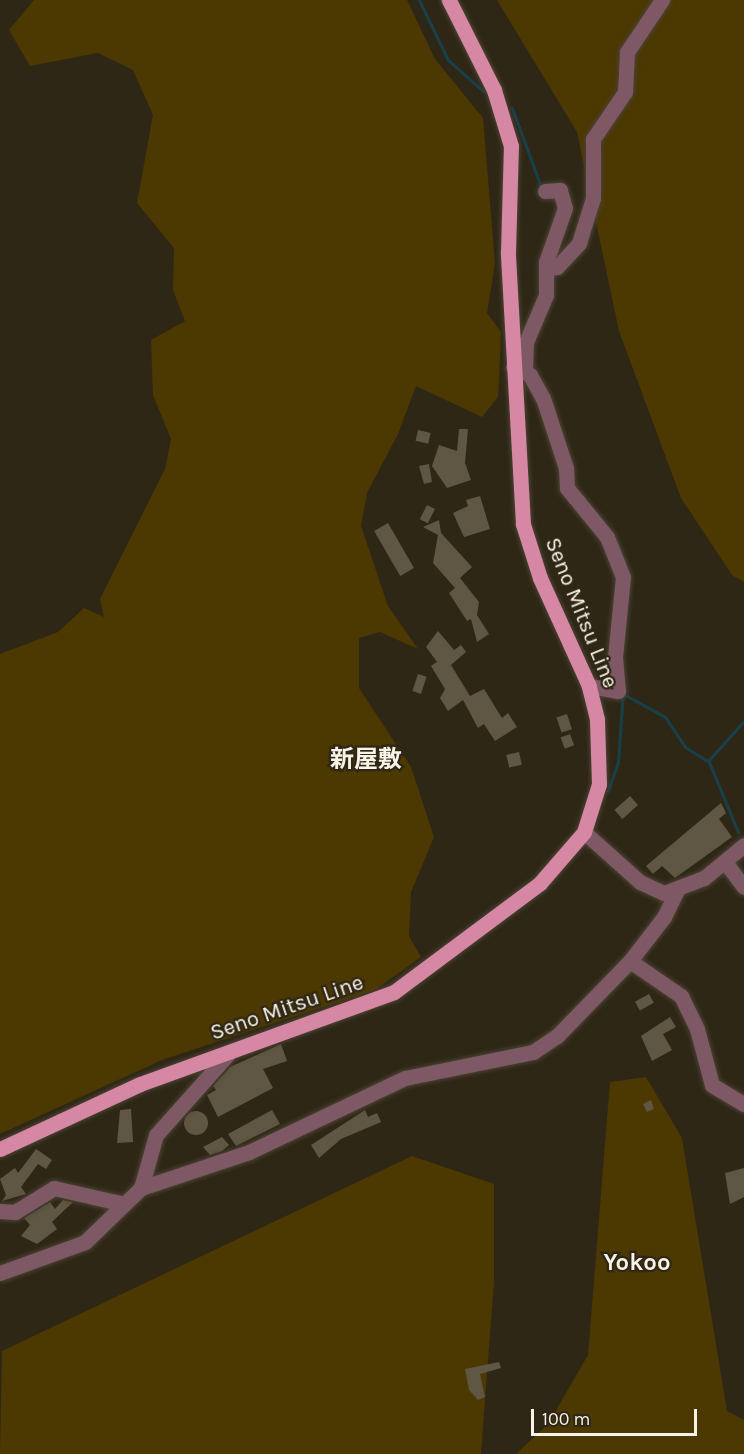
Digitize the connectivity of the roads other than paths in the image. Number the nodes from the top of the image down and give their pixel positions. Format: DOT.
graph roads {
  1 [pos="449,0"];
  2 [pos="662,0"];
  3 [pos="545,191"];
  4 [pos="552,268"];
  5 [pos="519,368"];
  6 [pos="589,686"];
  7 [pos="584,832"];
  8 [pos="744,845"];
  9 [pos="725,862"];
  10 [pos="744,887"];
  11 [pos="676,892"];
  12 [pos="630,961"];
  13 [pos="230,1052"];
  14 [pos="744,1104"];
  15 [pos="0,1149"];
  16 [pos="141,1188"];
  17 [pos="120,1203"];
  18 [pos="0,1211"];
  19 [pos="0,1273"];
  1 -- 5 [label="main road, Seno Mitsu Line"];
  2 -- 4 [label="street"];
  3 -- 4 [label="street"];
  4 -- 5 [label="street"];
  5 -- 6 [label="main road, Seno Mitsu Line"];
  5 -- 6 [label="street"];
  6 -- 7 [label="main road, Seno Mitsu Line"];
  7 -- 11 [label="street"];
  7 -- 13 [label="main road, Seno Mitsu Line"];
  8 -- 9 [label="street"];
  9 -- 10 [label="street"];
  9 -- 11 [label="street"];
  11 -- 12 [label="street"];
  12 -- 14 [label="street"];
  12 -- 16 [label="street"];
  13 -- 15 [label="main road, Seno Mitsu Line"];
  13 -- 16 [label="street"];
  16 -- 17 [label="street"];
  17 -- 18 [label="street"];
  17 -- 19 [label="street"];
}
